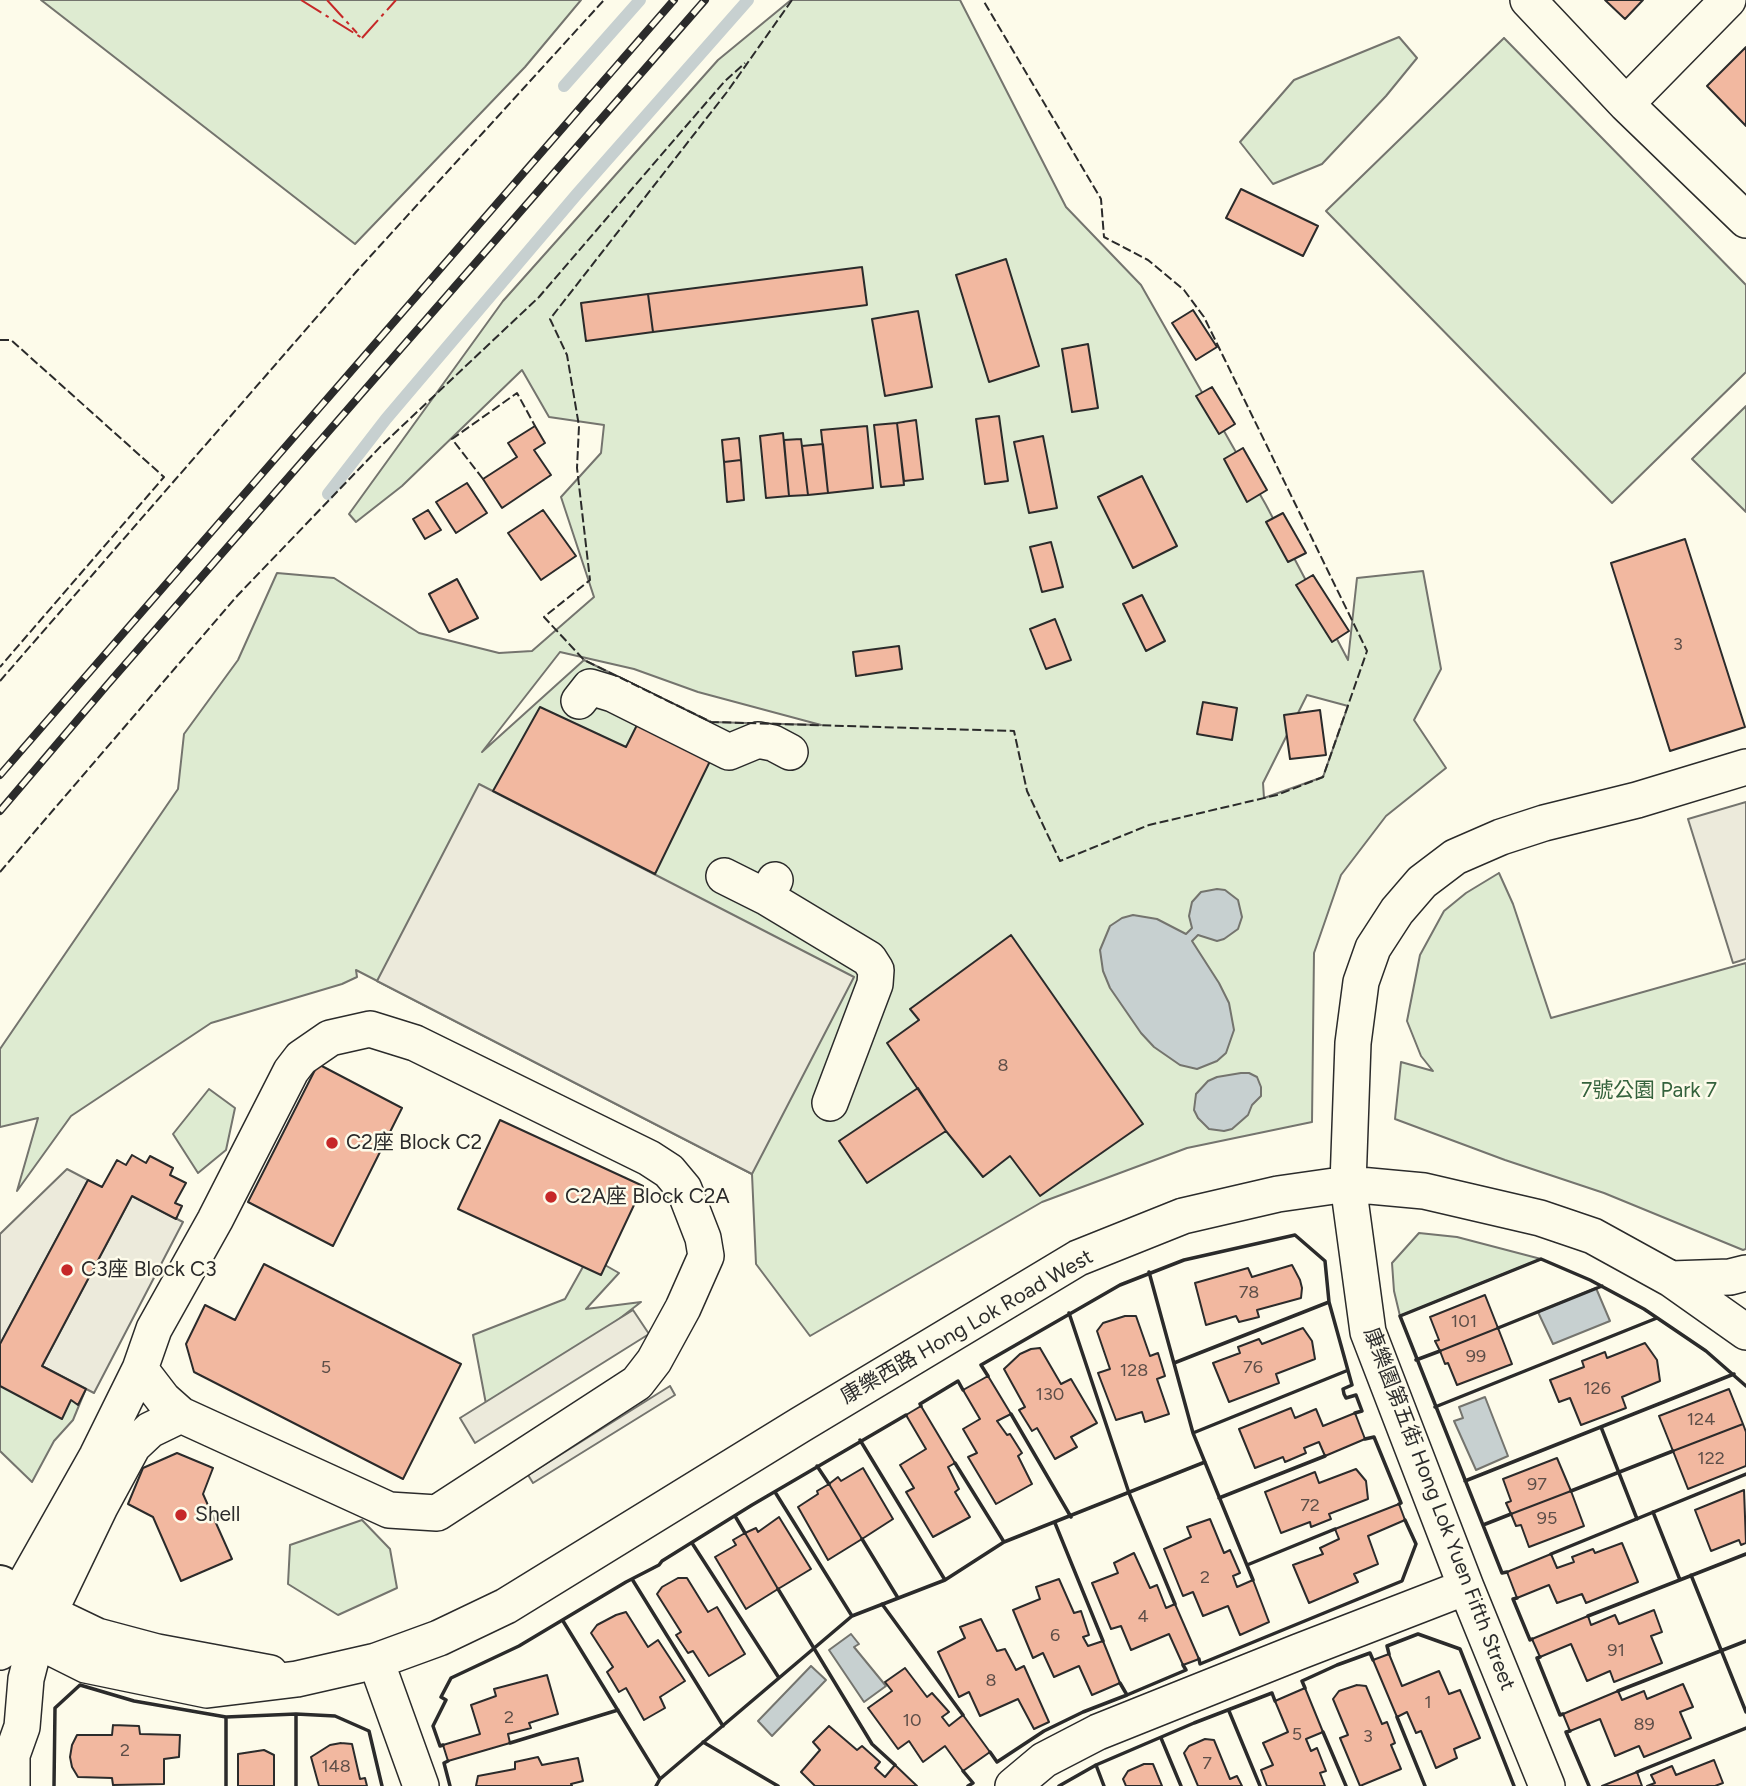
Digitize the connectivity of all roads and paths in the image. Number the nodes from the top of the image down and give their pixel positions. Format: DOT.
graph roads {
  1 [pos="1528,0"];
  2 [pos="1728,0"];
  3 [pos="1626,104"];
  4 [pos="1746,220"];
  5 [pos="579,701"];
  6 [pos="790,752"];
  7 [pos="1746,766"];
  8 [pos="724,876"];
  9 [pos="831,1103"];
  10 [pos="1348,1184"];
  11 [pos="1746,1273"];
  12 [pos="1671,1279"];
  13 [pos="1746,1332"];
  14 [pos="140,1369"];
  15 [pos="181,1415"];
  16 [pos="1466,1587"];
  17 [pos="15,1617"];
  18 [pos="376,1661"];
  19 [pos="8,1758"];
  20 [pos="421,1786"];
  21 [pos="1013,1786"];
  22 [pos="1547,1786"];
  1 -- 3 [label="street"];
  2 -- 3 [label="street"];
  3 -- 4 [label="street"];
  5 -- 6 [label="street"];
  7 -- 10 [label="street, 康樂園第五街 Hong Lok Yuen Fifth Street"];
  8 -- 9 [label="street"];
  10 -- 12 [label="street, 康樂西路 Hong Lok Road West"];
  10 -- 16 [label="street, 康樂園第五街 Hong Lok Yuen Fifth Street"];
  10 -- 18 [label="street, 康樂西路 Hong Lok Road West"];
  11 -- 12 [label="street"];
  12 -- 13 [label="street, 康樂西路 Hong Lok Road West"];
  14 -- 15 [label="street"];
  14 -- 15 [label="street"];
  14 -- 17 [label="street"];
  15 -- 17 [label="street"];
  16 -- 21 [label="street"];
  16 -- 22 [label="street, 康樂園第五街 Hong Lok Yuen Fifth Street"];
  17 -- 18 [label="street, 康樂西路 Hong Lok Road West"];
  17 -- 19 [label="street"];
  18 -- 20 [label="street"];
}
